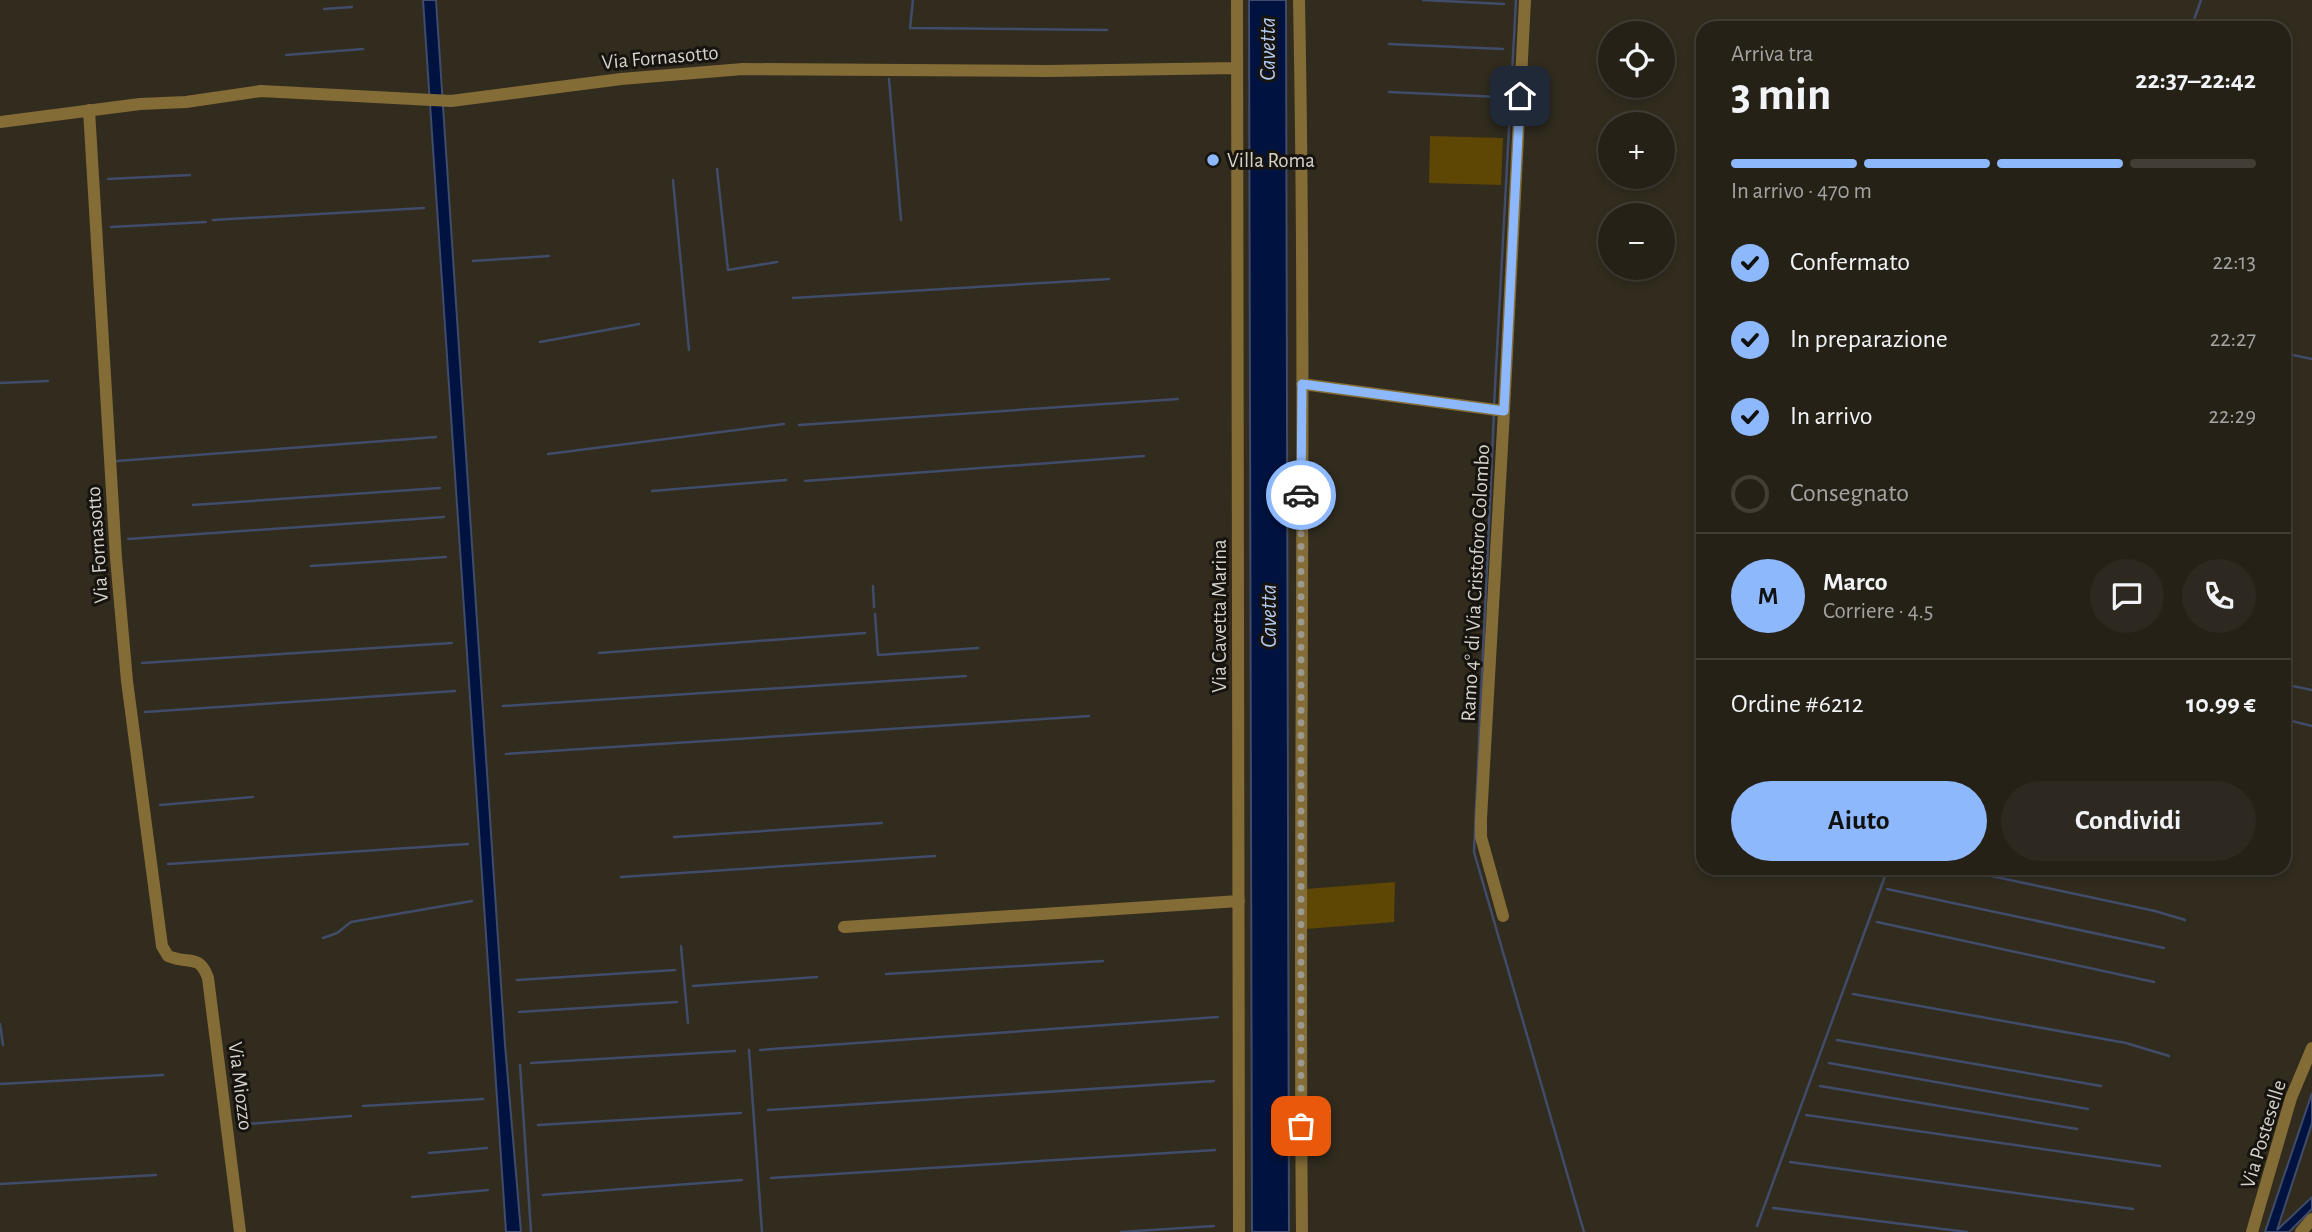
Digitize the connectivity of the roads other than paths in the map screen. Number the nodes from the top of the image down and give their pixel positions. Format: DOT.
graph roads {
  1 [pos="1237,0"];
  2 [pos="1299,0"];
  3 [pos="1525,0"];
  4 [pos="1237,68"];
  5 [pos="89,110"];
  6 [pos="0,122"];
  7 [pos="1302,384"];
  8 [pos="1497,410"];
  9 [pos="1239,901"];
  10 [pos="1503,916"];
  11 [pos="844,927"];
  12 [pos="184,961"];
  13 [pos="2312,1048"];
  14 [pos="2312,1219"];
  15 [pos="240,1232"];
  16 [pos="1239,1232"];
  17 [pos="1302,1232"];
  18 [pos="2252,1232"];
  19 [pos="2301,1232"];
  1 -- 4 [label="street, Via Cavetta Marina"];
  2 -- 7 [label="street"];
  3 -- 8 [label="street, Ramo 4° di Via Cristoforo Colombo"];
  4 -- 5 [label="street, Via Fornasotto"];
  4 -- 9 [label="street, Via Cavetta Marina"];
  5 -- 6 [label="street, Via Fornasotto"];
  5 -- 12 [label="street, Via Fornasotto"];
  7 -- 8 [label="street"];
  7 -- 17 [label="street"];
  8 -- 10 [label="street, Ramo 4° di Via Cristoforo Colombo"];
  9 -- 11 [label="street"];
  9 -- 16 [label="street, Via Cavetta Marina"];
  12 -- 15 [label="street, Via Miozzo"];
  13 -- 18 [label="street, Via Posteselle"];
  14 -- 19 [label="street"];
}
